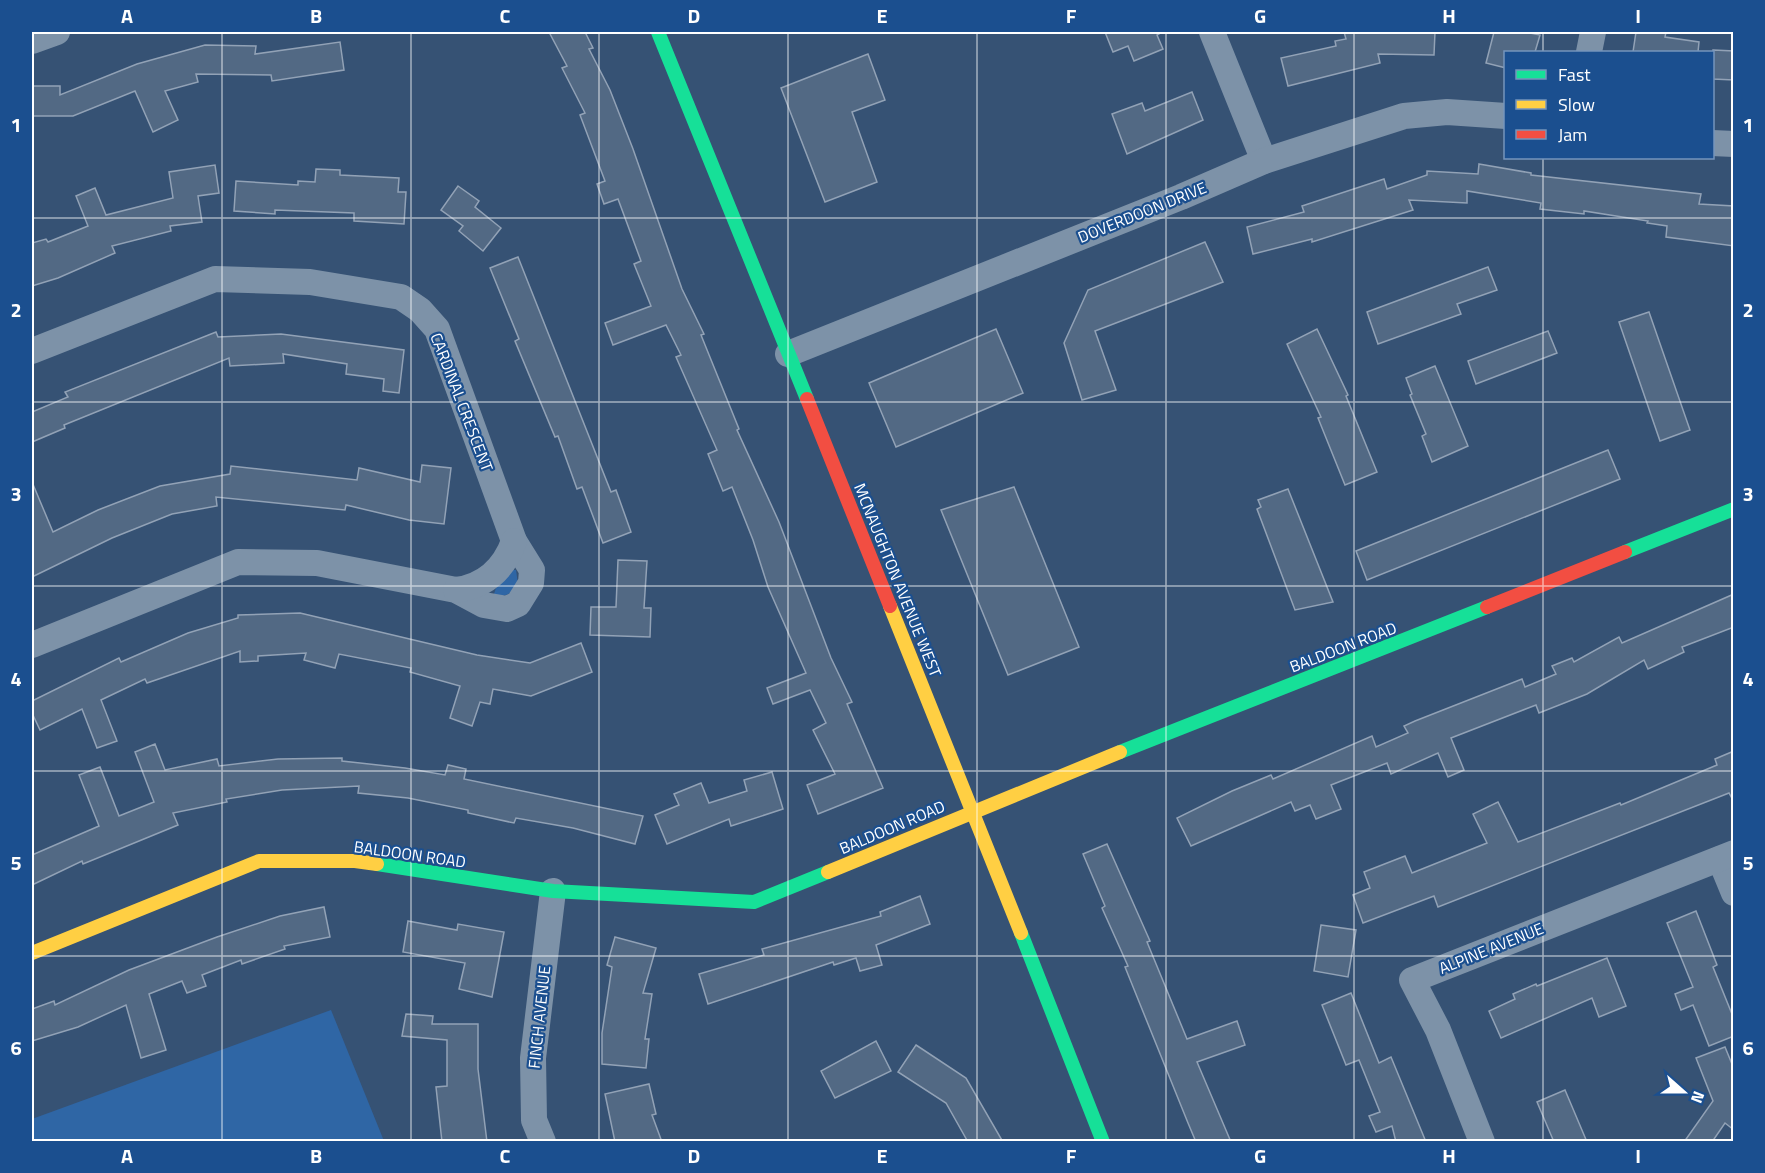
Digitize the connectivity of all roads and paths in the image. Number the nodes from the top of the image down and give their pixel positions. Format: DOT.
graph roads {
  1 [pos="57,32"];
  2 [pos="658,32"];
  3 [pos="1212,32"];
  4 [pos="1593,32"];
  5 [pos="32,41"];
  6 [pos="1589,51"];
  7 [pos="1504,116"];
  8 [pos="1714,143"];
  9 [pos="1734,144"];
  10 [pos="1264,161"];
  11 [pos="32,351"];
  12 [pos="788,354"];
  13 [pos="1734,509"];
  14 [pos="514,542"];
  15 [pos="456,590"];
  16 [pos="32,645"];
  17 [pos="973,812"];
  18 [pos="1727,856"];
  19 [pos="554,891"];
  20 [pos="1734,893"];
  21 [pos="32,953"];
  22 [pos="543,1142"];
  23 [pos="1103,1142"];
  24 [pos="1482,1142"];
  1 -- 5 [label="street"];
  2 -- 12 [label="street, MCNAUGHTON AVENUE WEST"];
  3 -- 10 [label="street"];
  4 -- 6 [label="street"];
  7 -- 10 [label="street, DOVERDOON DRIVE"];
  8 -- 9 [label="street"];
  10 -- 12 [label="street, DOVERDOON DRIVE"];
  11 -- 14 [label="street, CARDINAL CRESCENT"];
  12 -- 17 [label="street, MCNAUGHTON AVENUE WEST"];
  13 -- 17 [label="street, BALDOON ROAD"];
  14 -- 15 [label="street, CARDINAL CRESCENT"];
  14 -- 15 [label="street, CARDINAL CRESCENT"];
  15 -- 16 [label="street, CARDINAL CRESCENT"];
  17 -- 19 [label="street, BALDOON ROAD"];
  17 -- 23 [label="street, MCNAUGHTON AVENUE WEST"];
  18 -- 20 [label="street"];
  18 -- 24 [label="street, ALPINE AVENUE"];
  19 -- 21 [label="street, BALDOON ROAD"];
  19 -- 22 [label="street, FINCH AVENUE"];
}
